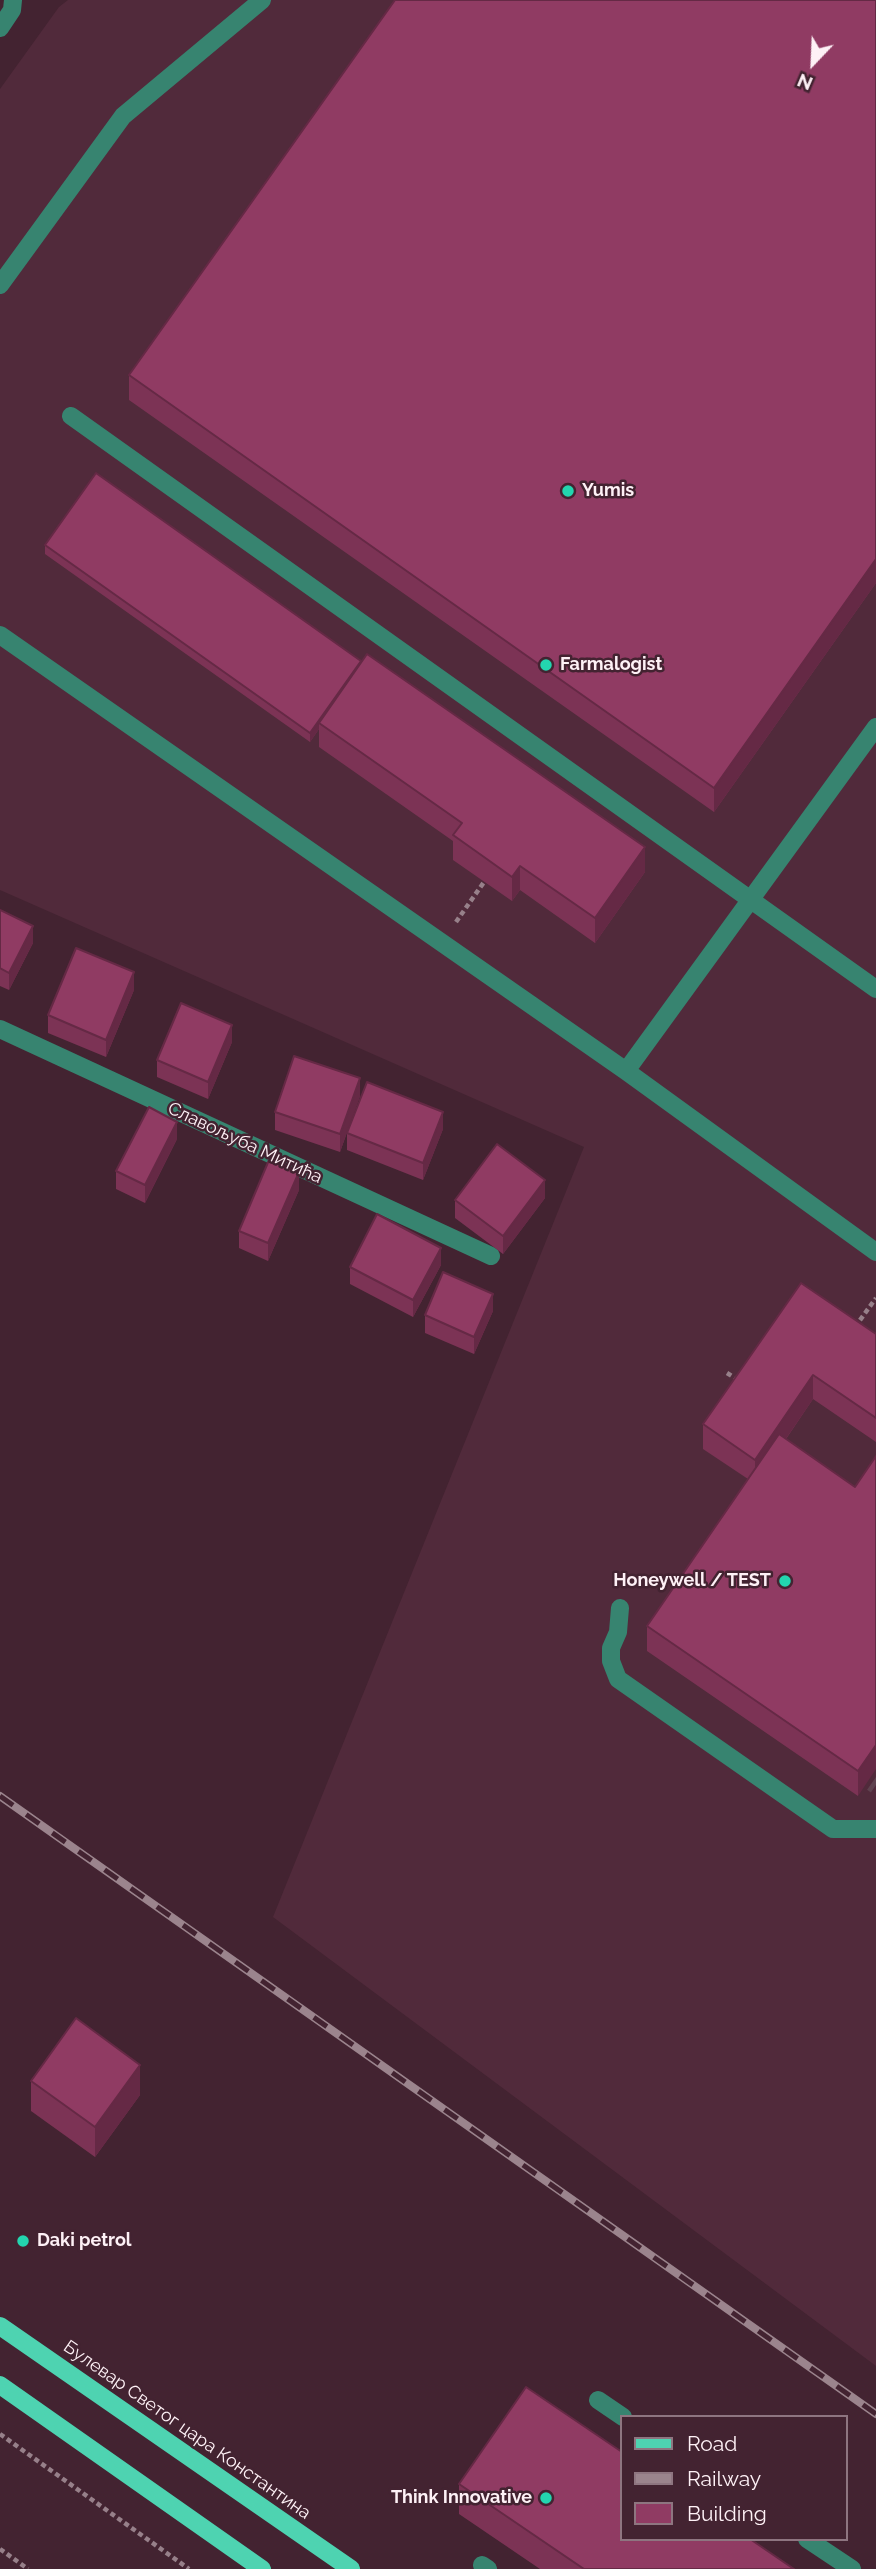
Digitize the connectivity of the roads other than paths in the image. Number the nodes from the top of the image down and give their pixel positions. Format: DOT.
graph roads {
  1 [pos="13,0"];
  2 [pos="262,0"];
  3 [pos="0,28"];
  4 [pos="0,285"];
  5 [pos="71,416"];
  6 [pos="0,635"];
  7 [pos="876,727"];
  8 [pos="751,900"];
  9 [pos="876,989"];
  10 [pos="0,1029"];
  11 [pos="625,1071"];
  12 [pos="876,1252"];
  13 [pos="491,1256"];
  14 [pos="620,1608"];
  15 [pos="876,1829"];
  16 [pos="0,2326"];
  17 [pos="0,2385"];
  18 [pos="598,2400"];
  19 [pos="620,2415"];
  20 [pos="810,2541"];
  21 [pos="262,2569"];
  22 [pos="351,2569"];
  23 [pos="852,2569"];
  1 -- 3 [label="street"];
  2 -- 4 [label="street"];
  5 -- 8 [label="street"];
  6 -- 11 [label="street"];
  7 -- 8 [label="street"];
  8 -- 9 [label="street"];
  8 -- 11 [label="street"];
  10 -- 13 [label="street, Славољуба Митића"];
  11 -- 12 [label="street"];
  14 -- 15 [label="street"];
  16 -- 22 [label="main road, Булевар Светог цара Константина"];
  17 -- 21 [label="main road"];
  18 -- 19 [label="street"];
  20 -- 23 [label="street"];
}
